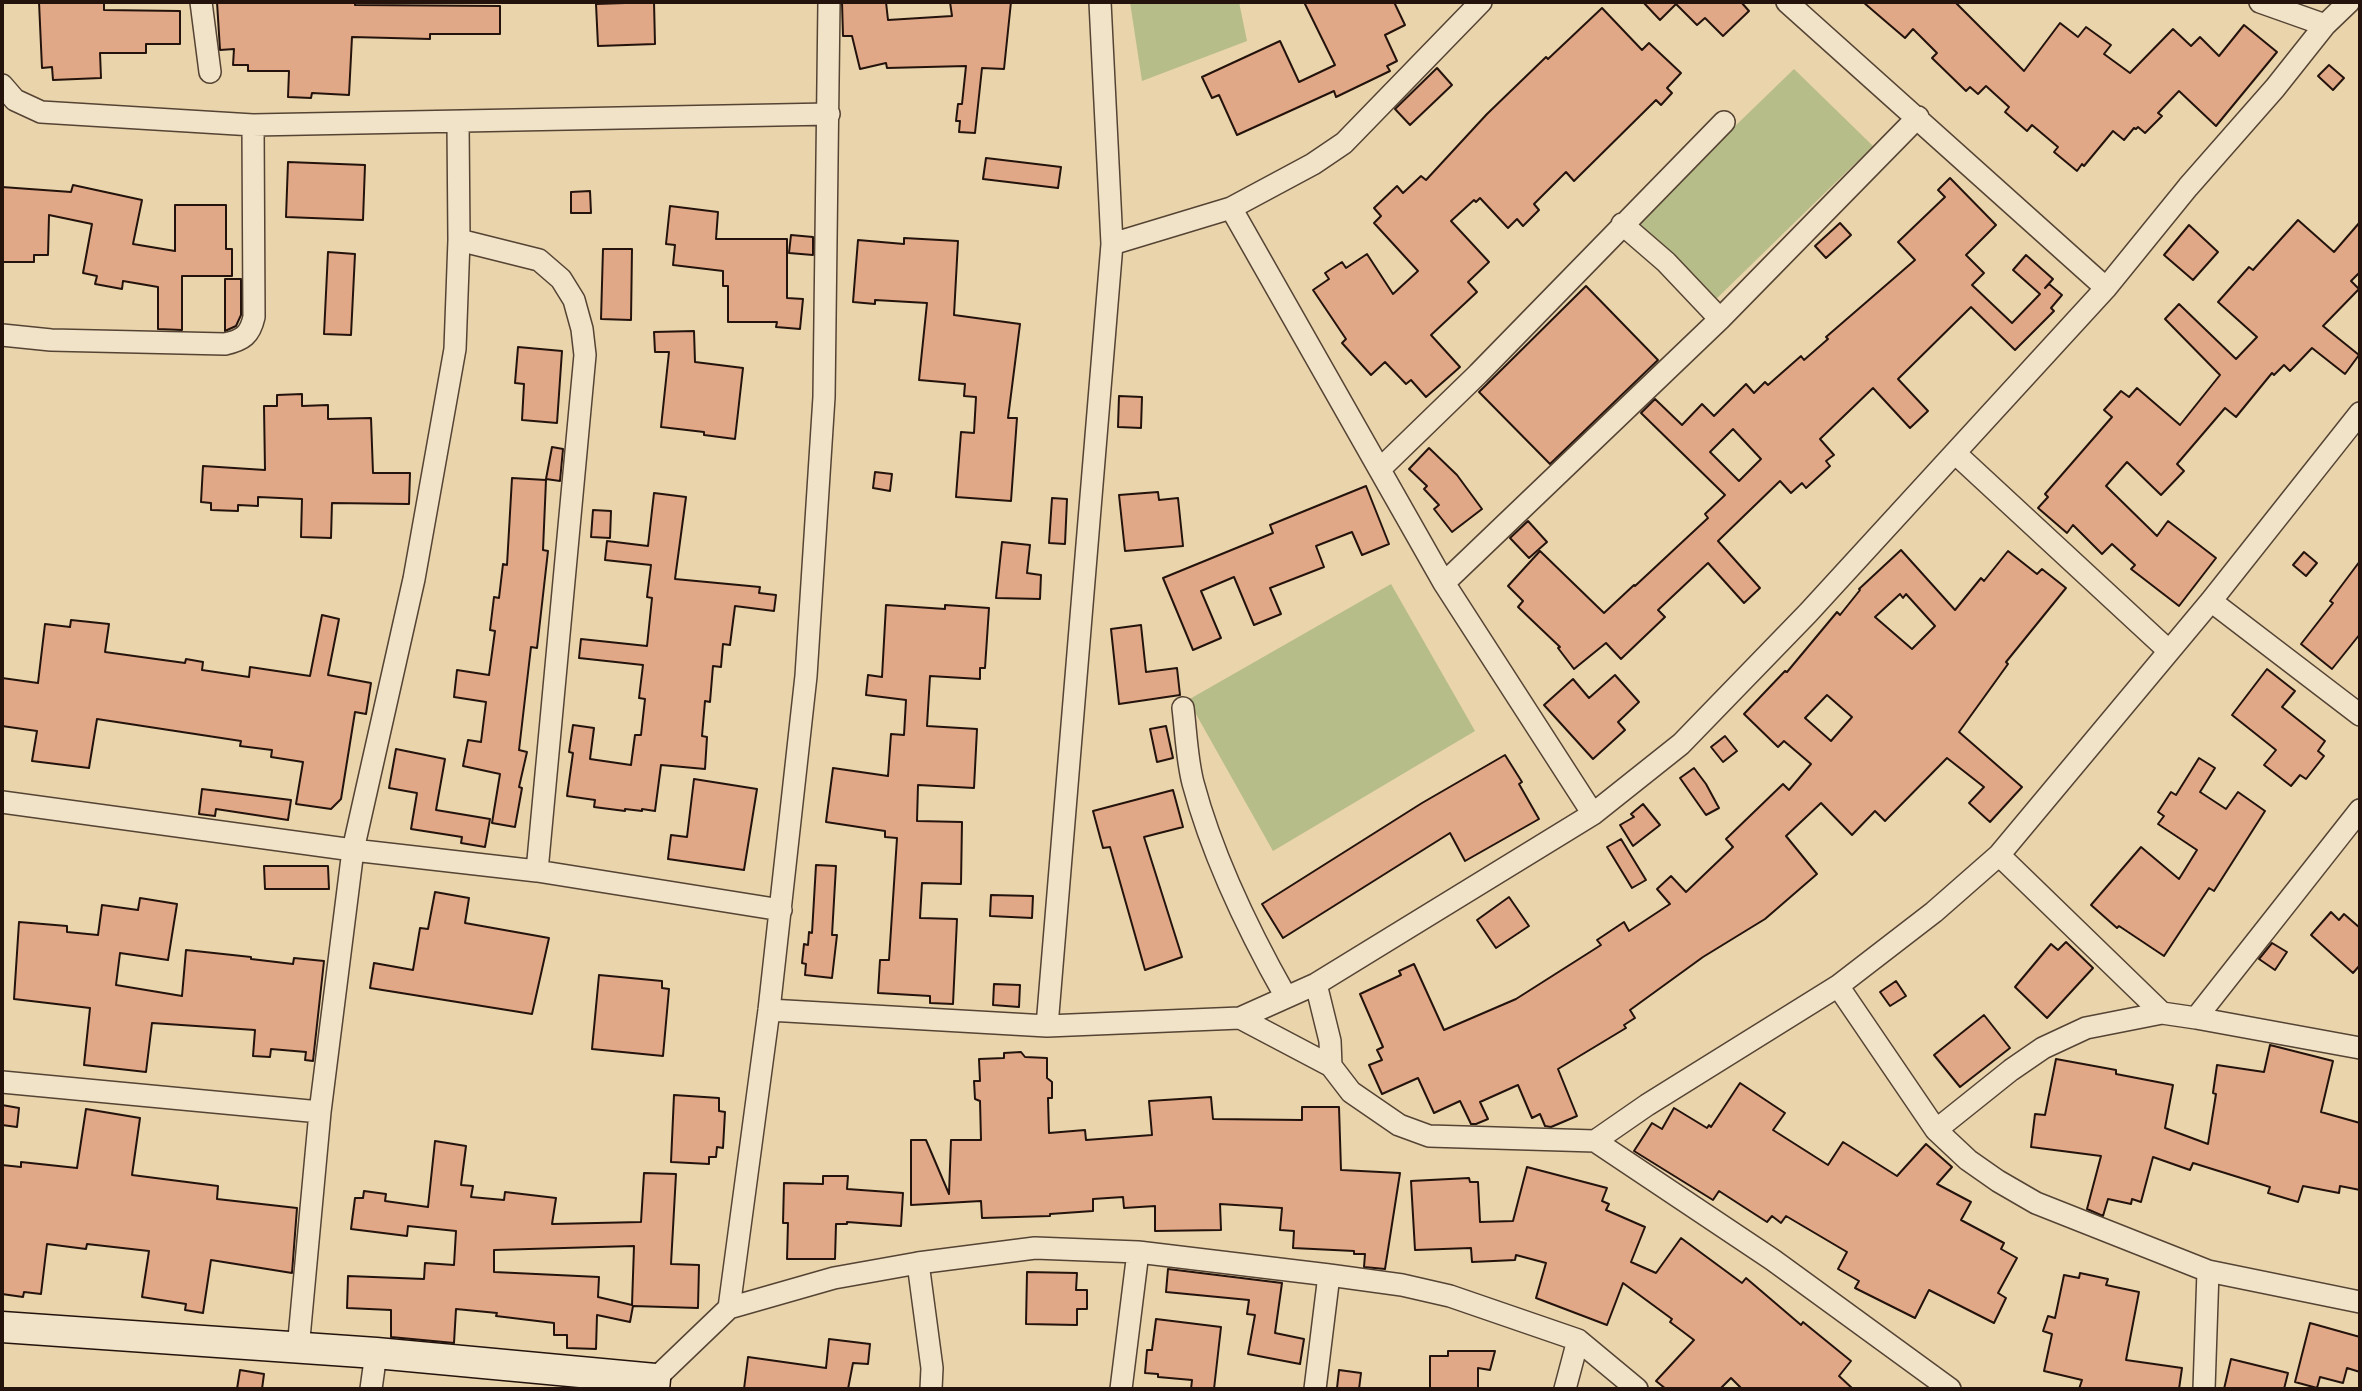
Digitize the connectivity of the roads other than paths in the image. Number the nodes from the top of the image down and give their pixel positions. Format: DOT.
graph roads {
  1 [pos="201,2"];
  2 [pos="829,2"];
  3 [pos="1100,2"];
  4 [pos="1481,2"];
  5 [pos="1787,2"];
  6 [pos="2260,2"];
  7 [pos="2349,2"];
  8 [pos="2325,26"];
  9 [pos="210,72"];
  10 [pos="2,85"];
  11 [pos="829,114"];
  12 [pos="1917,117"];
  13 [pos="458,122"];
  14 [pos="1724,122"];
  15 [pos="253,125"];
  16 [pos="1231,208"];
  17 [pos="1622,224"];
  18 [pos="459,240"];
  19 [pos="1112,244"];
  20 [pos="2106,288"];
  21 [pos="1720,318"];
  22 [pos="2,335"];
  23 [pos="2360,413"];
  24 [pos="1955,453"];
  25 [pos="1380,469"];
  26 [pos="1444,583"];
  27 [pos="2211,601"];
  28 [pos="2169,651"];
  29 [pos="1183,708"];
  30 [pos="2360,715"];
  31 [pos="2,802"];
  32 [pos="2360,810"];
  33 [pos="1593,814"];
  34 [pos="353,850"];
  35 [pos="1999,855"];
  36 [pos="537,871"];
  37 [pos="781,910"];
  38 [pos="1316,984"];
  39 [pos="1838,986"];
  40 [pos="1286,997"];
  41 [pos="769,1010"];
  42 [pos="2162,1013"];
  43 [pos="1240,1018"];
  44 [pos="2196,1018"];
  45 [pos="1047,1026"];
  46 [pos="2360,1048"];
  47 [pos="1331,1066"];
  48 [pos="2,1082"];
  49 [pos="320,1112"];
  50 [pos="1936,1130"];
  51 [pos="1595,1141"];
  52 [pos="1138,1252"];
  53 [pos="918,1263"];
  54 [pos="2208,1270"];
  55 [pos="1329,1275"];
  56 [pos="2360,1302"];
  57 [pos="729,1308"];
  58 [pos="2,1327"];
  59 [pos="1578,1340"];
  60 [pos="298,1349"];
  61 [pos="376,1353"];
  62 [pos="655,1384"];
  63 [pos="371,1389"];
  64 [pos="931,1389"];
  65 [pos="1121,1389"];
  66 [pos="1315,1389"];
  67 [pos="1565,1389"];
  68 [pos="1637,1389"];
  69 [pos="1950,1389"];
  70 [pos="2204,1389"];
  1 -- 9 [label="street"];
  2 -- 11 [label="street"];
  3 -- 19 [label="street"];
  4 -- 16 [label="street"];
  5 -- 12 [label="street"];
  6 -- 8 [label="street"];
  7 -- 8 [label="street"];
  8 -- 20 [label="street"];
  10 -- 15 [label="street"];
  11 -- 13 [label="street"];
  11 -- 37 [label="street"];
  12 -- 20 [label="street"];
  12 -- 21 [label="street"];
  13 -- 15 [label="street"];
  13 -- 18 [label="street"];
  14 -- 17 [label="street"];
  15 -- 22 [label="street"];
  16 -- 19 [label="street"];
  16 -- 25 [label="street"];
  17 -- 21 [label="street"];
  17 -- 25 [label="street"];
  18 -- 34 [label="street"];
  18 -- 36 [label="street"];
  19 -- 45 [label="street"];
  20 -- 24 [label="street"];
  21 -- 26 [label="street"];
  23 -- 27 [label="street"];
  24 -- 28 [label="street"];
  24 -- 33 [label="street"];
  25 -- 26 [label="street"];
  26 -- 33 [label="street"];
  27 -- 28 [label="street"];
  27 -- 30 [label="street"];
  28 -- 35 [label="street"];
  29 -- 40 [label="street"];
  31 -- 34 [label="street"];
  32 -- 44 [label="street"];
  33 -- 38 [label="street"];
  34 -- 36 [label="street"];
  34 -- 49 [label="street"];
  35 -- 39 [label="street"];
  35 -- 42 [label="street"];
  36 -- 37 [label="street"];
  37 -- 41 [label="street"];
  38 -- 40 [label="street"];
  38 -- 47 [label="street"];
  39 -- 50 [label="street"];
  39 -- 51 [label="street"];
  40 -- 43 [label="street"];
  41 -- 45 [label="street"];
  41 -- 57 [label="street"];
  42 -- 44 [label="street"];
  42 -- 50 [label="street"];
  43 -- 45 [label="street"];
  43 -- 47 [label="street"];
  44 -- 46 [label="street"];
  47 -- 51 [label="street"];
  48 -- 49 [label="street"];
  49 -- 60 [label="street"];
  50 -- 54 [label="street"];
  51 -- 69 [label="street"];
  52 -- 53 [label="street"];
  52 -- 55 [label="street"];
  52 -- 65 [label="street"];
  53 -- 57 [label="street"];
  53 -- 64 [label="street"];
  54 -- 56 [label="street"];
  54 -- 70 [label="street"];
  55 -- 59 [label="street"];
  55 -- 66 [label="street"];
  57 -- 62 [label="street"];
  58 -- 60 [label="street"];
  59 -- 67 [label="street"];
  59 -- 68 [label="street"];
  60 -- 61 [label="street"];
  61 -- 62 [label="street"];
  61 -- 63 [label="street"];
}
